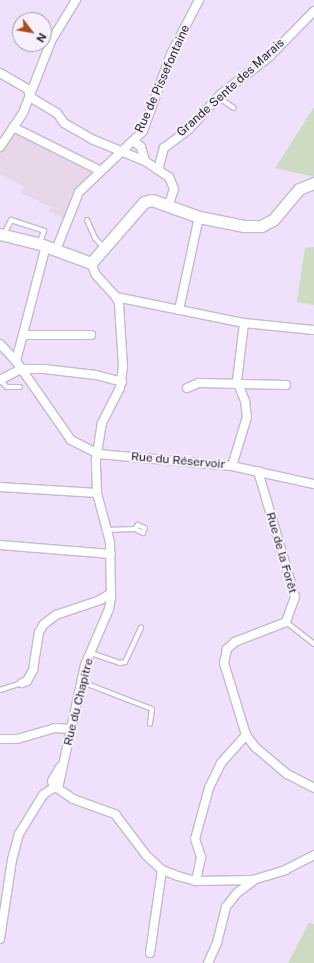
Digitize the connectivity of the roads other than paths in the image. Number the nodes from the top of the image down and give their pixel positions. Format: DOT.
graph roads {
  1 [pos="76,0"];
  2 [pos="199,0"];
  3 [pos="314,11"];
  4 [pos="0,73"];
  5 [pos="218,97"];
  6 [pos="30,98"];
  7 [pos="234,108"];
  8 [pos="13,127"];
  9 [pos="133,141"];
  10 [pos="0,147"];
  11 [pos="122,151"];
  12 [pos="145,161"];
  13 [pos="158,170"];
  14 [pos="101,171"];
  15 [pos="314,183"];
  16 [pos="168,206"];
  17 [pos="199,217"];
  18 [pos="87,220"];
  19 [pos="2,234"];
  20 [pos="47,247"];
  21 [pos="105,248"];
  22 [pos="91,263"];
  23 [pos="116,297"];
  24 [pos="179,310"];
  25 [pos="244,323"];
  26 [pos="314,330"];
  27 [pos="23,335"];
  28 [pos="91,335"];
  29 [pos="0,344"];
  30 [pos="16,361"];
  31 [pos="21,369"];
  32 [pos="0,380"];
  33 [pos="122,382"];
  34 [pos="238,383"];
  35 [pos="286,385"];
  36 [pos="20,387"];
  37 [pos="187,388"];
  38 [pos="98,454"];
  39 [pos="232,466"];
  40 [pos="258,470"];
  41 [pos="314,484"];
  42 [pos="0,488"];
  43 [pos="97,493"];
  44 [pos="135,529"];
  45 [pos="108,530"];
  46 [pos="0,545"];
  47 [pos="111,554"];
  48 [pos="111,593"];
  49 [pos="286,622"];
  50 [pos="141,627"];
  51 [pos="314,644"];
  52 [pos="91,653"];
  53 [pos="82,682"];
  54 [pos="22,683"];
  55 [pos="0,690"];
  56 [pos="150,724"];
  57 [pos="72,729"];
  58 [pos="246,736"];
  59 [pos="0,739"];
  60 [pos="54,786"];
  61 [pos="314,788"];
  62 [pos="314,855"];
  63 [pos="162,870"];
  64 [pos="253,880"];
  65 [pos="196,881"];
  66 [pos="0,939"];
  67 [pos="150,953"];
  68 [pos="208,963"];
  1 -- 6 [label="street"];
  2 -- 9 [label="street, Rue de Pissefontaine"];
  3 -- 5 [label="street, Grande Sente des Marais"];
  4 -- 6 [label="street"];
  5 -- 7 [label="lane"];
  5 -- 13 [label="street, Grande Sente des Marais"];
  6 -- 8 [label="street"];
  6 -- 11 [label="street"];
  8 -- 10 [label="street"];
  8 -- 14 [label="street"];
  9 -- 11 [label="street, Rue de Pissefontaine"];
  9 -- 12 [label="street"];
  11 -- 12 [label="street"];
  11 -- 14 [label="street, Rue de Pissefontaine"];
  12 -- 13 [label="street"];
  13 -- 16 [label="street"];
  14 -- 20 [label="street, Rue de Pissefontaine"];
  15 -- 17 [label="main road"];
  16 -- 17 [label="main road"];
  16 -- 21 [label="main road"];
  17 -- 24 [label="street"];
  18 -- 21 [label="lane"];
  19 -- 20 [label="main road"];
  19 -- 20 [label="lane"];
  20 -- 22 [label="main road"];
  20 -- 27 [label="street, Rue de Pissefontaine"];
  21 -- 22 [label="main road"];
  22 -- 23 [label="street"];
  23 -- 24 [label="street"];
  23 -- 33 [label="street"];
  24 -- 25 [label="street"];
  25 -- 26 [label="street"];
  25 -- 34 [label="street"];
  27 -- 28 [label="street"];
  27 -- 30 [label="street, Rue de Pissefontaine"];
  29 -- 30 [label="street"];
  30 -- 31 [label="street"];
  31 -- 32 [label="street"];
  31 -- 33 [label="street"];
  31 -- 38 [label="street"];
  32 -- 36 [label="lane"];
  33 -- 38 [label="street, Rue du Chapitre"];
  34 -- 35 [label="street"];
  34 -- 37 [label="street"];
  34 -- 39 [label="street"];
  38 -- 39 [label="street, Rue du Réservoir"];
  38 -- 43 [label="street, Rue du Chapitre"];
  39 -- 40 [label="street, Rue du Réservoir"];
  40 -- 41 [label="street, Rue du Réservoir"];
  40 -- 49 [label="street, Rue de la Forêt"];
  42 -- 43 [label="street"];
  43 -- 45 [label="street, Rue du Chapitre"];
  44 -- 45 [label="lane"];
  45 -- 47 [label="street, Rue du Chapitre"];
  46 -- 47 [label="street"];
  47 -- 48 [label="street, Rue du Chapitre"];
  48 -- 52 [label="street, Rue du Chapitre"];
  48 -- 54 [label="street"];
  49 -- 51 [label="lane"];
  49 -- 58 [label="street"];
  50 -- 52 [label="lane"];
  52 -- 53 [label="street, Rue du Chapitre"];
  53 -- 56 [label="lane"];
  53 -- 57 [label="street, Rue du Chapitre"];
  54 -- 55 [label="lane"];
  57 -- 59 [label="street"];
  57 -- 60 [label="street, Rue du Chapitre"];
  58 -- 61 [label="street"];
  58 -- 65 [label="street"];
  60 -- 63 [label="street"];
  60 -- 66 [label="street"];
  62 -- 64 [label="street"];
  63 -- 65 [label="street"];
  63 -- 67 [label="street"];
  64 -- 65 [label="street"];
  64 -- 68 [label="street"];
}
